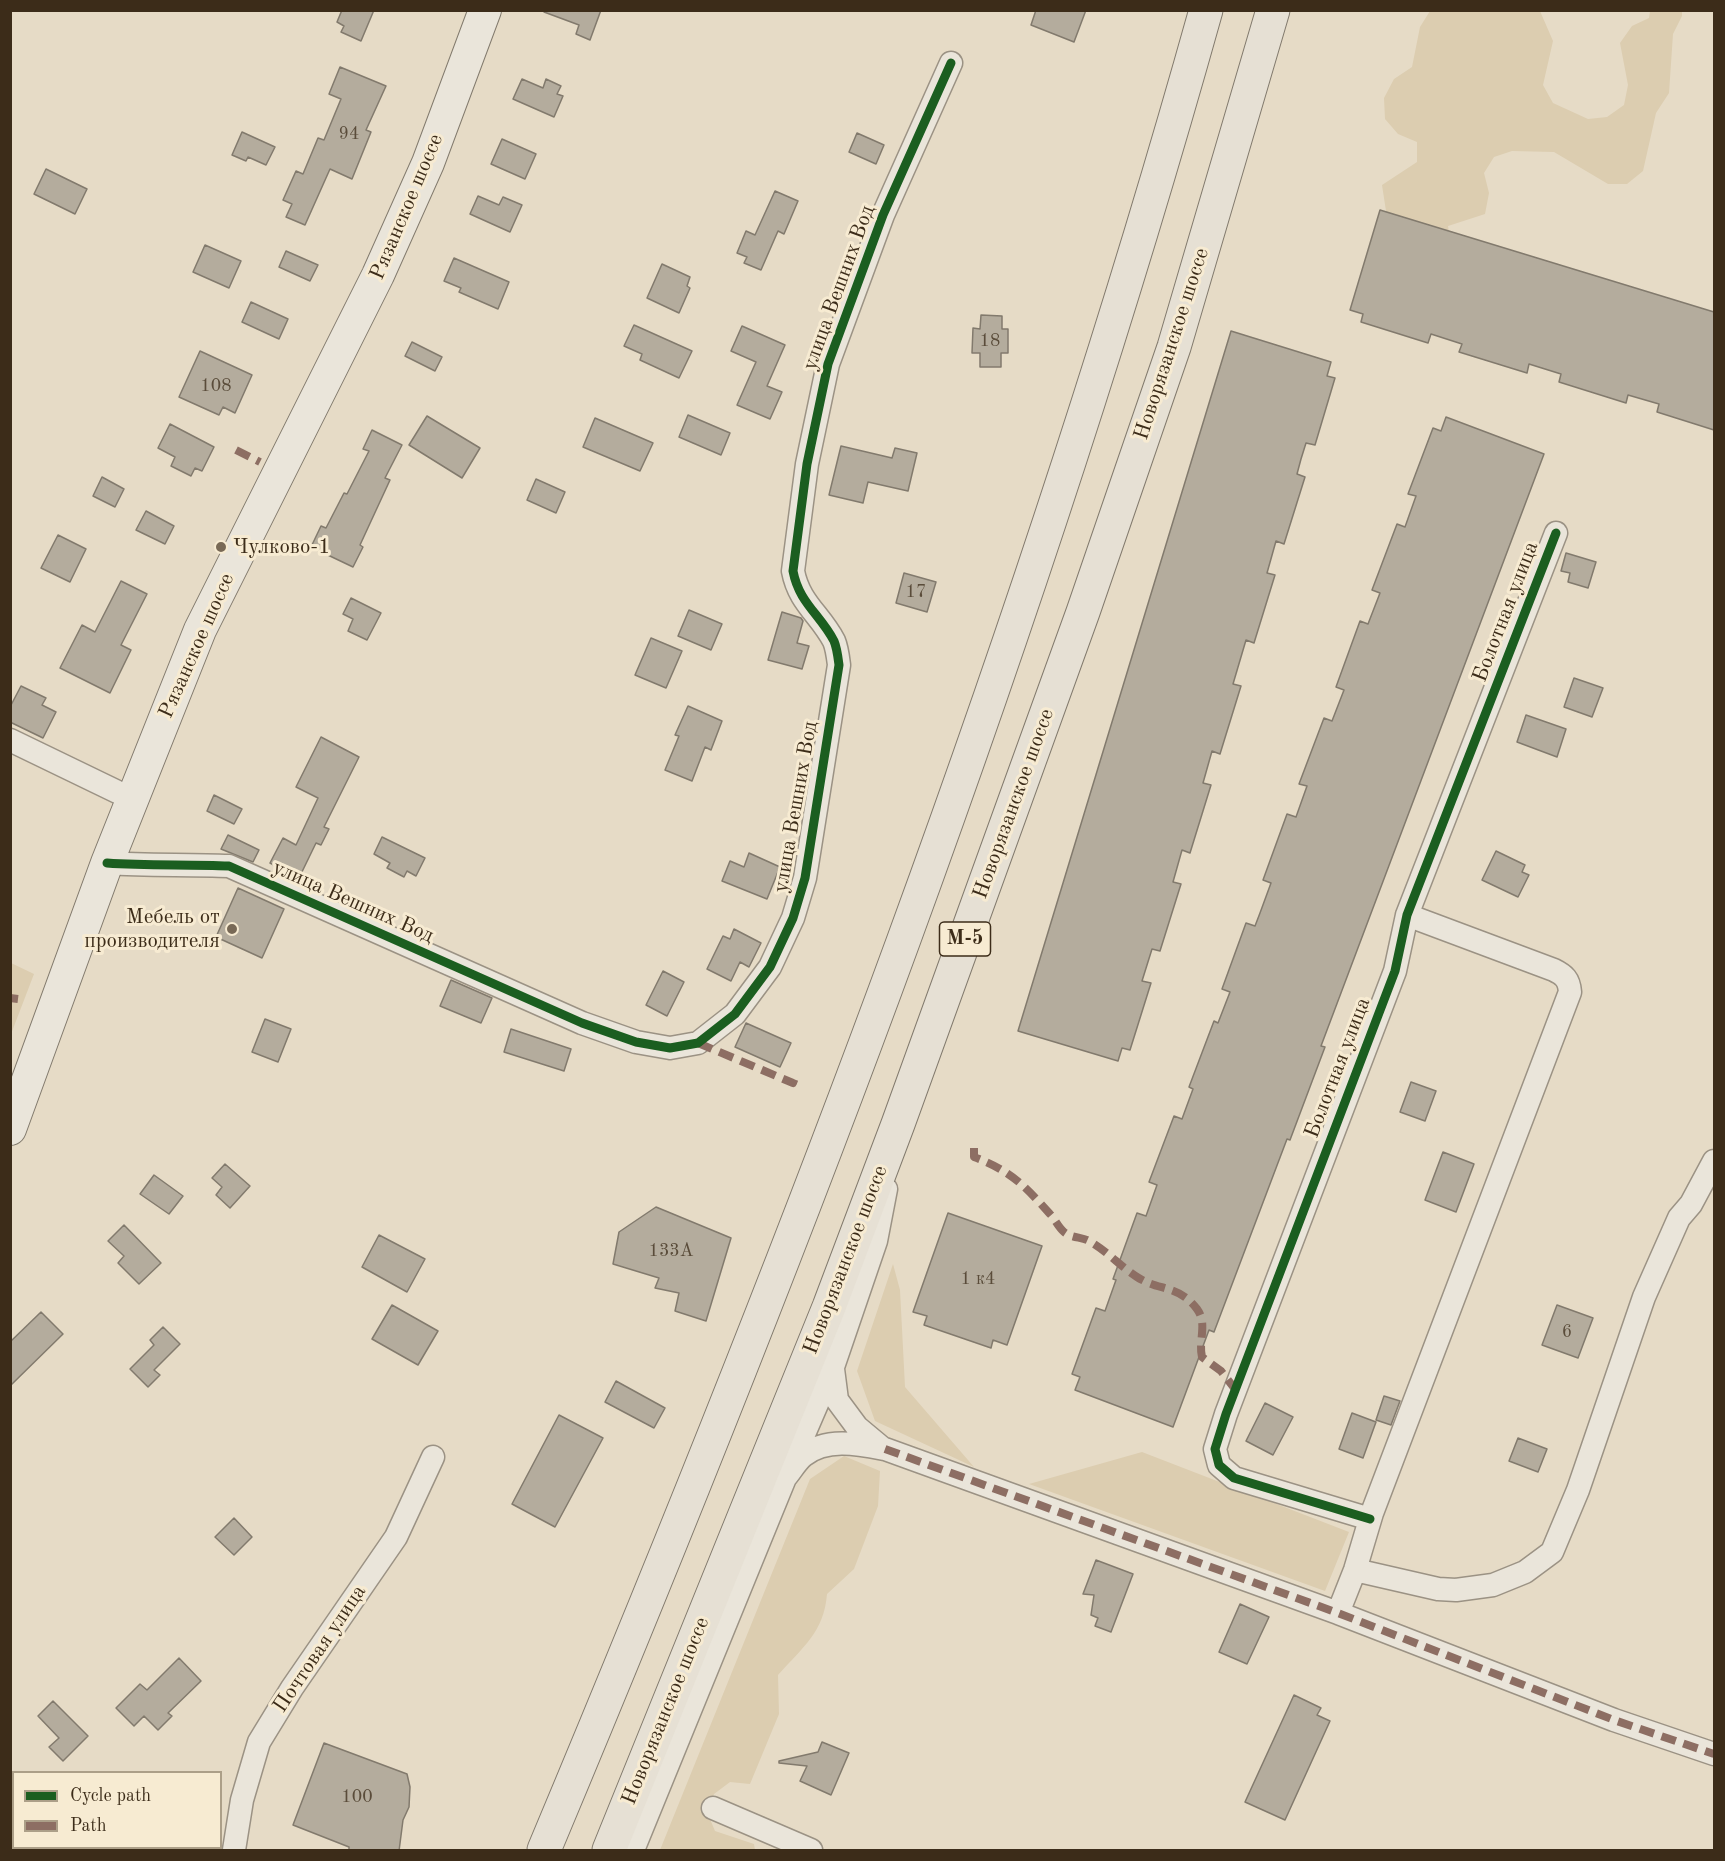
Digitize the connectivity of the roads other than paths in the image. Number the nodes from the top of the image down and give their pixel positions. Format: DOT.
graph roads {
  1 [pos="485,10"];
  2 [pos="1206,10"];
  3 [pos="1273,10"];
  4 [pos="951,63"];
  5 [pos="1556,533"];
  6 [pos="10,740"];
  7 [pos="132,799"];
  8 [pos="107,862"];
  9 [pos="1407,915"];
  10 [pos="898,1124"];
  11 [pos="10,1129"];
  12 [pos="1714,1161"];
  13 [pos="833,1367"];
  14 [pos="885,1449"];
  15 [pos="433,1457"];
  16 [pos="785,1478"];
  17 [pos="1370,1519"];
  18 [pos="1355,1570"];
  19 [pos="1338,1613"];
  20 [pos="1714,1754"];
  21 [pos="713,1808"];
  22 [pos="234,1851"];
  23 [pos="544,1851"];
  24 [pos="609,1851"];
  25 [pos="633,1851"];
  26 [pos="811,1851"];
  1 -- 7 [label="main road, Рязанское шоссе"];
  2 -- 23 [label="highway, М-5"];
  3 -- 10 [label="highway, Новорязанское шоссе / М-5"];
  4 -- 8 [label="street, улица Вешних Вод"];
  5 -- 9 [label="street, Болотная улица"];
  6 -- 7 [label="street"];
  7 -- 8 [label="main road, Рязанское шоссе"];
  8 -- 11 [label="main road, Рязанское шоссе"];
  9 -- 17 [label="street, Болотная улица"];
  9 -- 17 [label="street"];
  10 -- 13 [label="street"];
  10 -- 24 [label="highway, Новорязанское шоссе / М-5"];
  12 -- 18 [label="street"];
  13 -- 14 [label="street"];
  13 -- 16 [label="street"];
  14 -- 16 [label="street"];
  14 -- 19 [label="street"];
  15 -- 22 [label="street, Почтовая улица"];
  16 -- 25 [label="street"];
  17 -- 18 [label="street"];
  18 -- 19 [label="street"];
  19 -- 20 [label="street"];
  21 -- 26 [label="street"];
}
